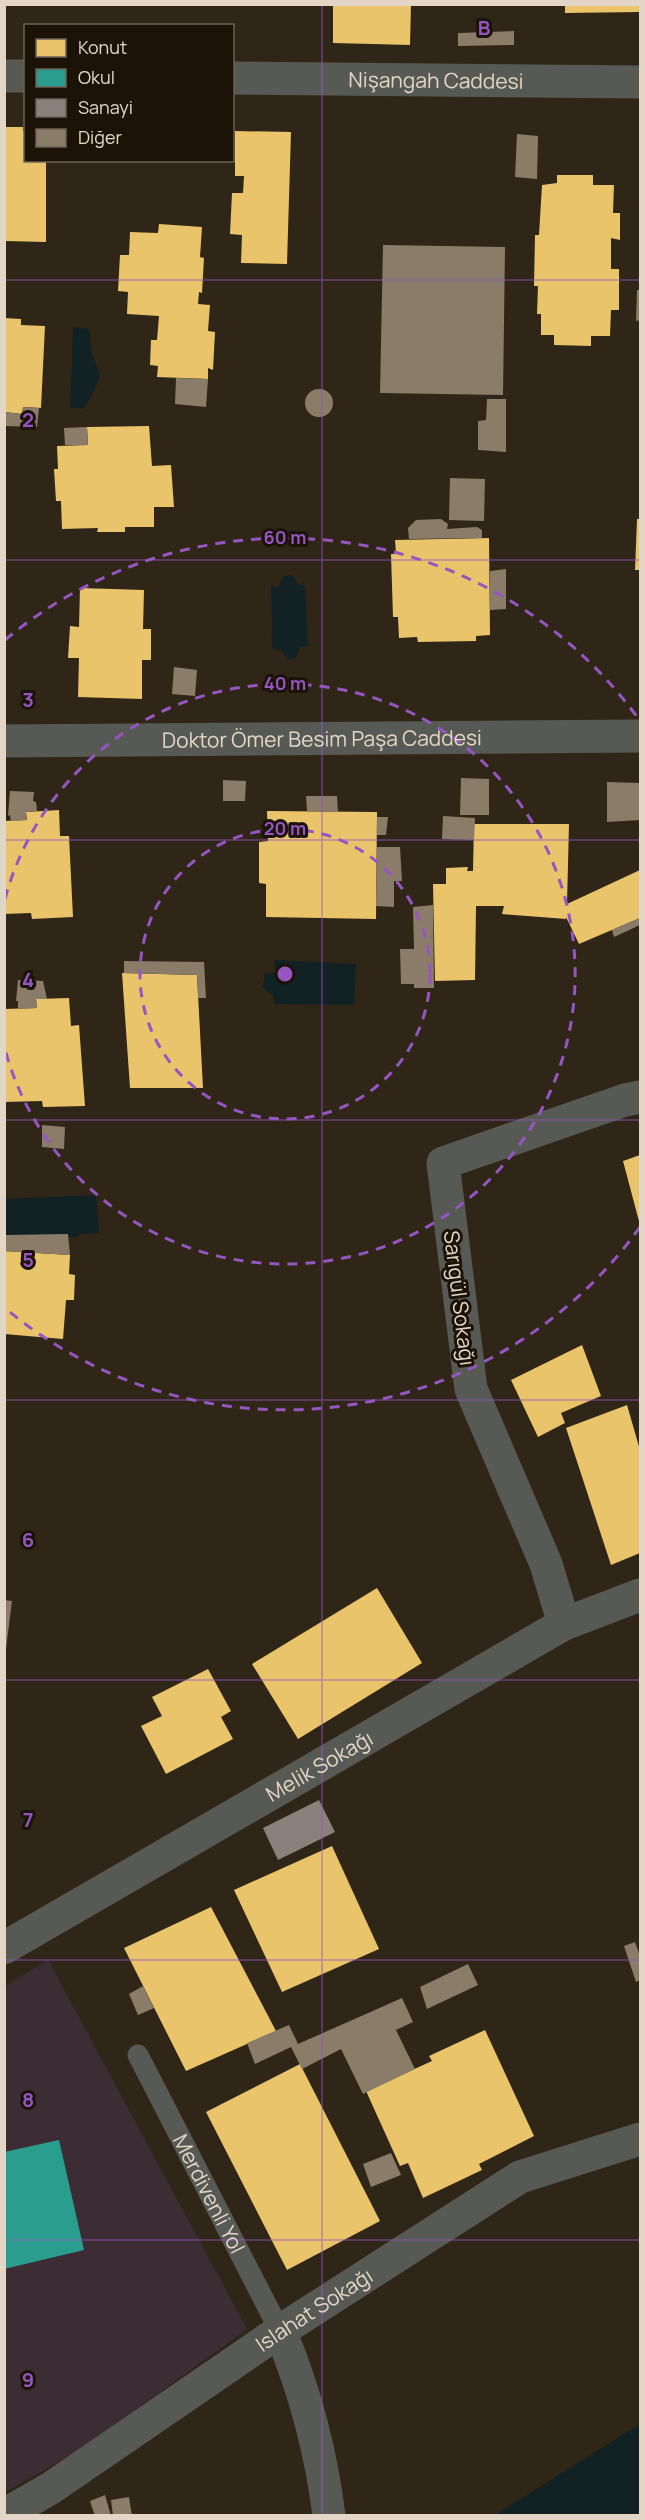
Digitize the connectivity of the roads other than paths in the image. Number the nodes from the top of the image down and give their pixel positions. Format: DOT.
graph roads {
  1 [pos="4,76"];
  2 [pos="24,76"];
  3 [pos="234,78"];
  4 [pos="640,82"];
  5 [pos="640,736"];
  6 [pos="4,741"];
  7 [pos="640,1097"];
  8 [pos="640,1595"];
  9 [pos="564,1624"];
  10 [pos="4,1948"];
  11 [pos="138,2055"];
  12 [pos="640,2139"];
  13 [pos="280,2331"];
  14 [pos="4,2515"];
  15 [pos="328,2516"];
  1 -- 2 [label="street"];
  3 -- 4 [label="street, Nişangah Caddesi"];
  5 -- 6 [label="street, Doktor Ömer Besim Paşa Caddesi"];
  7 -- 9 [label="street, Sarıgül Sokağı"];
  8 -- 9 [label="street, Melik Sokağı"];
  9 -- 10 [label="street, Melik Sokağı"];
  11 -- 13 [label="lane, Merdivenli Yol"];
  12 -- 13 [label="street, Islahat Sokağı"];
  13 -- 14 [label="street, Islahat Sokağı"];
  13 -- 15 [label="street"];
}
